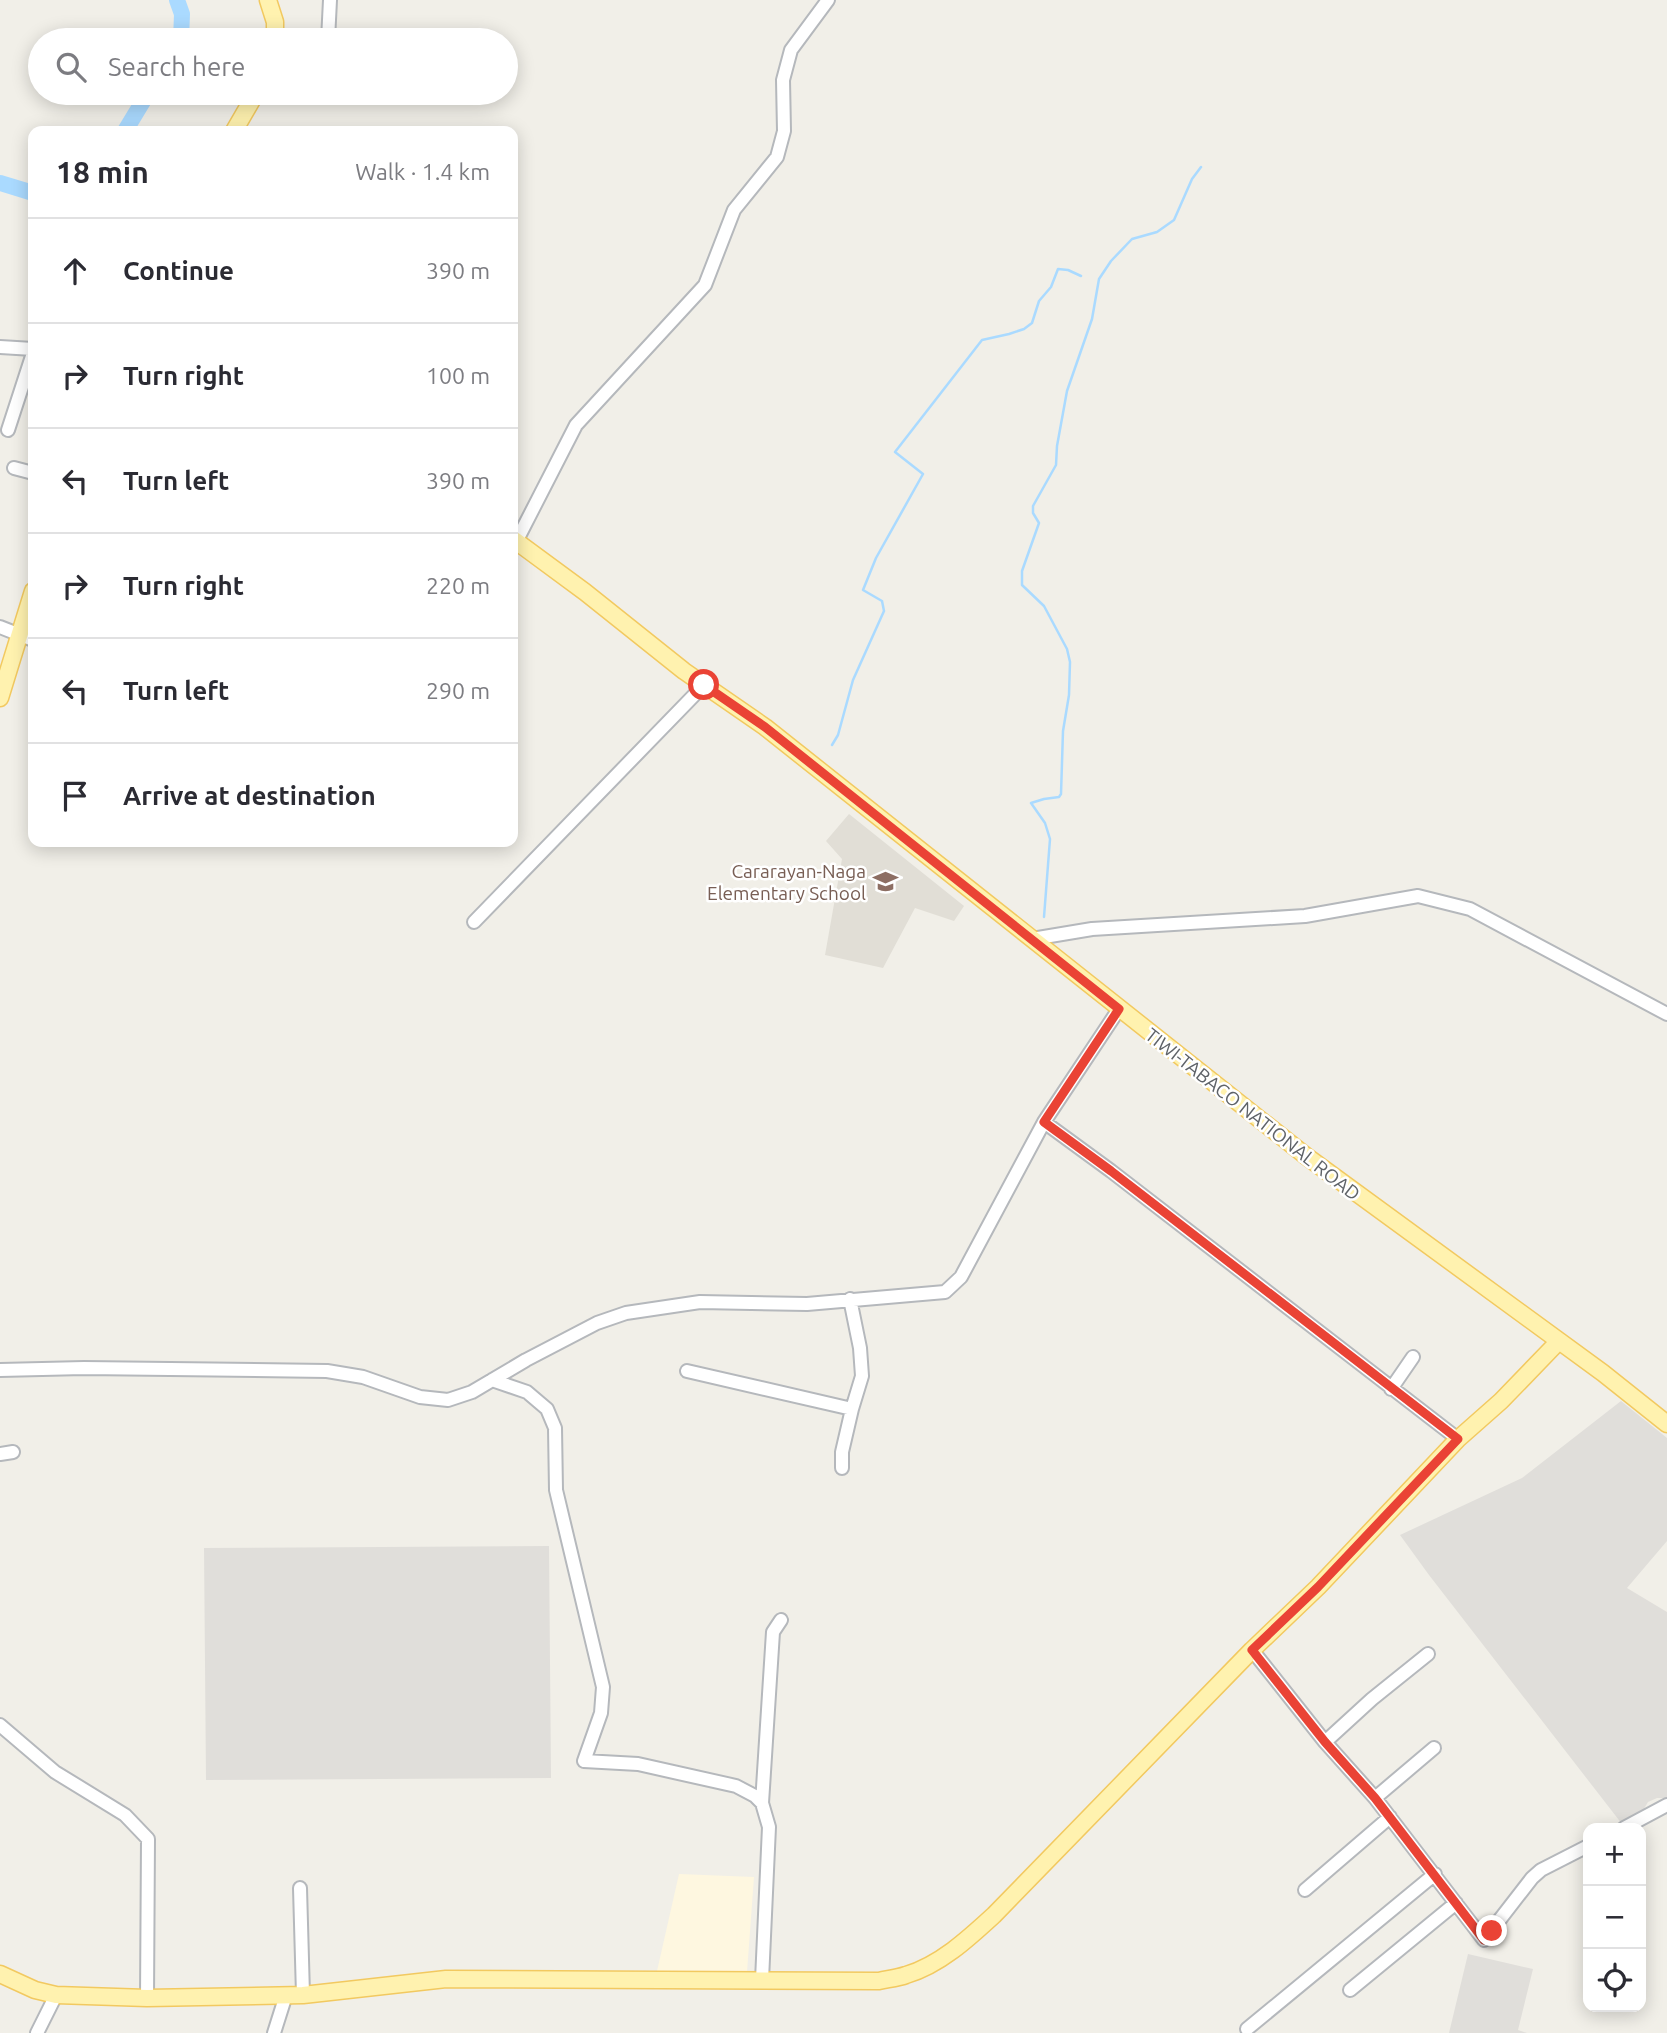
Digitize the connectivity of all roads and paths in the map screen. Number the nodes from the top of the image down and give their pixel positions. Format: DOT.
graph roads {
  1 [pos="268,0"];
  2 [pos="330,0"];
  3 [pos="828,0"];
  4 [pos="275,28"];
  5 [pos="328,28"];
  6 [pos="249,105"];
  7 [pos="237,126"];
  8 [pos="0,348"];
  9 [pos="28,351"];
  10 [pos="28,367"];
  11 [pos="8,430"];
  12 [pos="14,468"];
  13 [pos="28,472"];
  14 [pos="518,534"];
  15 [pos="518,542"];
  16 [pos="0,627"];
  17 [pos="27,637"];
  18 [pos="704,685"];
  19 [pos="0,698"];
  20 [pos="474,922"];
  21 [pos="1032,939"];
  22 [pos="1119,1009"];
  23 [pos="1667,1014"];
  24 [pos="1044,1122"];
  25 [pos="850,1299"];
  26 [pos="1559,1341"];
  27 [pos="1413,1357"];
  28 [pos="0,1370"];
  29 [pos="687,1371"];
  30 [pos="492,1380"];
  31 [pos="1391,1389"];
  32 [pos="852,1409"];
  33 [pos="1667,1424"];
  34 [pos="1458,1439"];
  35 [pos="842,1468"];
  36 [pos="780,1620"];
  37 [pos="1252,1650"];
  38 [pos="1428,1654"];
  39 [pos="0,1725"];
  40 [pos="1325,1742"];
  41 [pos="1434,1748"];
  42 [pos="1375,1798"];
  43 [pos="762,1802"];
  44 [pos="1667,1805"];
  45 [pos="1390,1817"];
  46 [pos="1633,1823"];
  47 [pos="1583,1849"];
  48 [pos="1435,1874"];
  49 [pos="300,1888"];
  50 [pos="1305,1890"];
  51 [pos="1456,1903"];
  52 [pos="0,1974"];
  53 [pos="762,1980"];
  54 [pos="1350,1990"];
  55 [pos="56,1995"];
  56 [pos="294,1995"];
  57 [pos="147,1997"];
  58 [pos="1247,2029"];
  59 [pos="37,2033"];
  60 [pos="274,2033"];
  1 -- 4 [label="main road"];
  2 -- 5 [label="street"];
  3 -- 14 [label="street"];
  6 -- 7 [label="main road"];
  8 -- 9 [label="street"];
  10 -- 11 [label="street"];
  12 -- 13 [label="street"];
  15 -- 18 [label="main road, TIWI-TABACO NATIONAL ROAD"];
  16 -- 17 [label="street"];
  17 -- 19 [label="main road"];
  18 -- 20 [label="street"];
  18 -- 21 [label="main road, TIWI-TABACO NATIONAL ROAD"];
  21 -- 22 [label="main road, TIWI-TABACO NATIONAL ROAD"];
  21 -- 23 [label="street"];
  22 -- 24 [label="street"];
  22 -- 26 [label="main road, TIWI-TABACO NATIONAL ROAD"];
  24 -- 25 [label="street"];
  24 -- 31 [label="street"];
  25 -- 30 [label="street"];
  25 -- 32 [label="street"];
  26 -- 33 [label="main road, TIWI-TABACO NATIONAL ROAD"];
  26 -- 34 [label="main road"];
  27 -- 31 [label="street"];
  28 -- 30 [label="street"];
  29 -- 32 [label="street"];
  30 -- 43 [label="street"];
  31 -- 34 [label="street"];
  32 -- 35 [label="street"];
  34 -- 37 [label="main road"];
  36 -- 43 [label="street"];
  37 -- 40 [label="street"];
  37 -- 53 [label="main road"];
  38 -- 40 [label="street"];
  39 -- 57 [label="street"];
  40 -- 42 [label="street"];
  41 -- 42 [label="street"];
  42 -- 45 [label="street"];
  43 -- 53 [label="street"];
  44 -- 46 [label="street"];
  45 -- 48 [label="street"];
  45 -- 50 [label="street"];
  47 -- 51 [label="street"];
  48 -- 51 [label="street"];
  48 -- 58 [label="street"];
  49 -- 56 [label="street"];
  51 -- 54 [label="street"];
  52 -- 55 [label="main road"];
  53 -- 56 [label="main road"];
  55 -- 57 [label="main road"];
  55 -- 59 [label="street"];
  56 -- 57 [label="main road"];
  56 -- 60 [label="street"];
}
